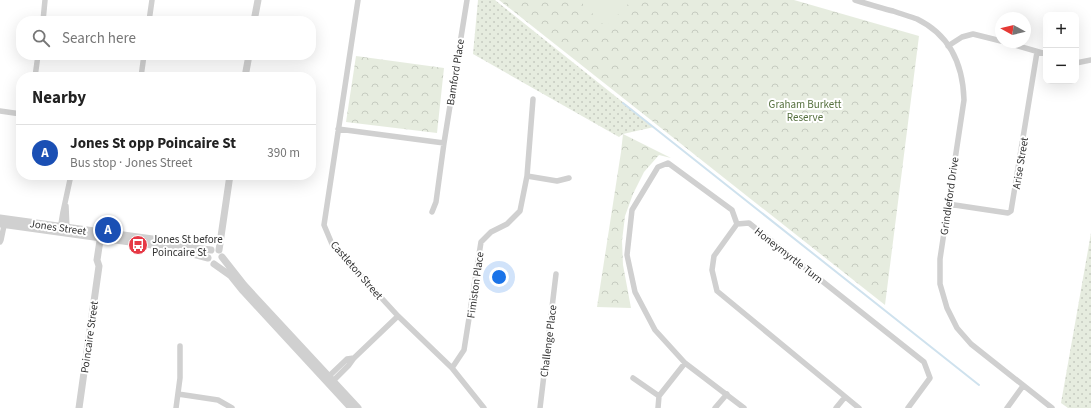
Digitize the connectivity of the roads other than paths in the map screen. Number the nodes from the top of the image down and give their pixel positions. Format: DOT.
graph roads {
  1 [pos="45,0"];
  2 [pos="152,0"];
  3 [pos="258,0"];
  4 [pos="358,0"];
  5 [pos="467,0"];
  6 [pos="855,0"];
  7 [pos="43,16"];
  8 [pos="150,16"];
  9 [pos="255,16"];
  10 [pos="995,40"];
  11 [pos="948,46"];
  12 [pos="1024,48"];
  13 [pos="1037,52"];
  14 [pos="1043,53"];
  15 [pos="37,60"];
  16 [pos="143,60"];
  17 [pos="248,60"];
  18 [pos="1091,60"];
  19 [pos="1079,62"];
  20 [pos="36,72"];
  21 [pos="142,72"];
  22 [pos="246,72"];
  23 [pos="533,99"];
  24 [pos="0,111"];
  25 [pos="16,113"];
  26 [pos="338,129"];
  27 [pos="444,143"];
  28 [pos="527,176"];
  29 [pos="569,178"];
  30 [pos="70,180"];
  31 [pos="229,180"];
  32 [pos="948,204"];
  33 [pos="432,212"];
  34 [pos="2,221"];
  35 [pos="737,224"];
  36 [pos="64,230"];
  37 [pos="103,236"];
  38 [pos="0,242"];
  39 [pos="211,250"];
  40 [pos="221,254"];
  41 [pos="208,258"];
  42 [pos="214,264"];
  43 [pos="556,274"];
  44 [pos="398,316"];
  45 [pos="180,346"];
  46 [pos="685,363"];
  47 [pos="452,368"];
  48 [pos="633,378"];
  49 [pos="329,380"];
  50 [pos="1023,386"];
  51 [pos="178,394"];
  52 [pos="727,394"];
  53 [pos="659,396"];
  54 [pos="845,397"];
  55 [pos="79,408"];
  56 [pos="176,408"];
  57 [pos="232,408"];
  58 [pos="351,408"];
  59 [pos="358,408"];
  60 [pos="484,408"];
  61 [pos="540,408"];
  62 [pos="658,408"];
  63 [pos="715,408"];
  64 [pos="744,408"];
  65 [pos="836,408"];
  66 [pos="859,408"];
  67 [pos="908,408"];
  68 [pos="1006,408"];
  69 [pos="1052,408"];
  1 -- 7 [label="street"];
  2 -- 8 [label="street"];
  3 -- 9 [label="street"];
  4 -- 26 [label="street, Castleton Street"];
  5 -- 27 [label="street, Bamford Place"];
  6 -- 11 [label="street, Grindleford Drive"];
  10 -- 11 [label="street"];
  11 -- 32 [label="street, Grindleford Drive"];
  12 -- 13 [label="street"];
  13 -- 14 [label="street"];
  13 -- 32 [label="street, Arise Street"];
  15 -- 20 [label="street"];
  16 -- 21 [label="street"];
  17 -- 22 [label="street"];
  18 -- 19 [label="street"];
  23 -- 28 [label="street, Fimiston Place"];
  24 -- 25 [label="street"];
  26 -- 27 [label="street"];
  26 -- 44 [label="street, Castleton Street"];
  27 -- 33 [label="street, Bamford Place"];
  28 -- 29 [label="street"];
  28 -- 47 [label="street, Fimiston Place"];
  30 -- 36 [label="street"];
  31 -- 40 [label="street"];
  32 -- 50 [label="street, Grindleford Drive"];
  34 -- 36 [label="street, Jones Street"];
  34 -- 38 [label="street"];
  35 -- 46 [label="street"];
  35 -- 54 [label="street"];
  35 -- 67 [label="street, Honeymyrtle Turn"];
  36 -- 37 [label="street, Jones Street"];
  37 -- 39 [label="street, Jones Street"];
  37 -- 41 [label="street, Jones Street"];
  37 -- 55 [label="street, Poincaire Street"];
  39 -- 40 [label="street, Jones Street"];
  39 -- 41 [label="street"];
  40 -- 42 [label="street"];
  40 -- 49 [label="street"];
  41 -- 42 [label="street"];
  42 -- 49 [label="street"];
  43 -- 61 [label="street, Challenge Place"];
  44 -- 47 [label="street, Castleton Street"];
  44 -- 49 [label="street"];
  45 -- 51 [label="street"];
  46 -- 52 [label="street"];
  46 -- 53 [label="street"];
  47 -- 60 [label="street, Castleton Street"];
  48 -- 53 [label="street"];
  49 -- 58 [label="street"];
  49 -- 59 [label="street"];
  50 -- 68 [label="street"];
  50 -- 69 [label="street, Grindleford Drive"];
  51 -- 56 [label="street"];
  51 -- 57 [label="street"];
  52 -- 63 [label="street"];
  52 -- 64 [label="street"];
  53 -- 62 [label="street"];
  54 -- 65 [label="street"];
  54 -- 66 [label="street"];
}
